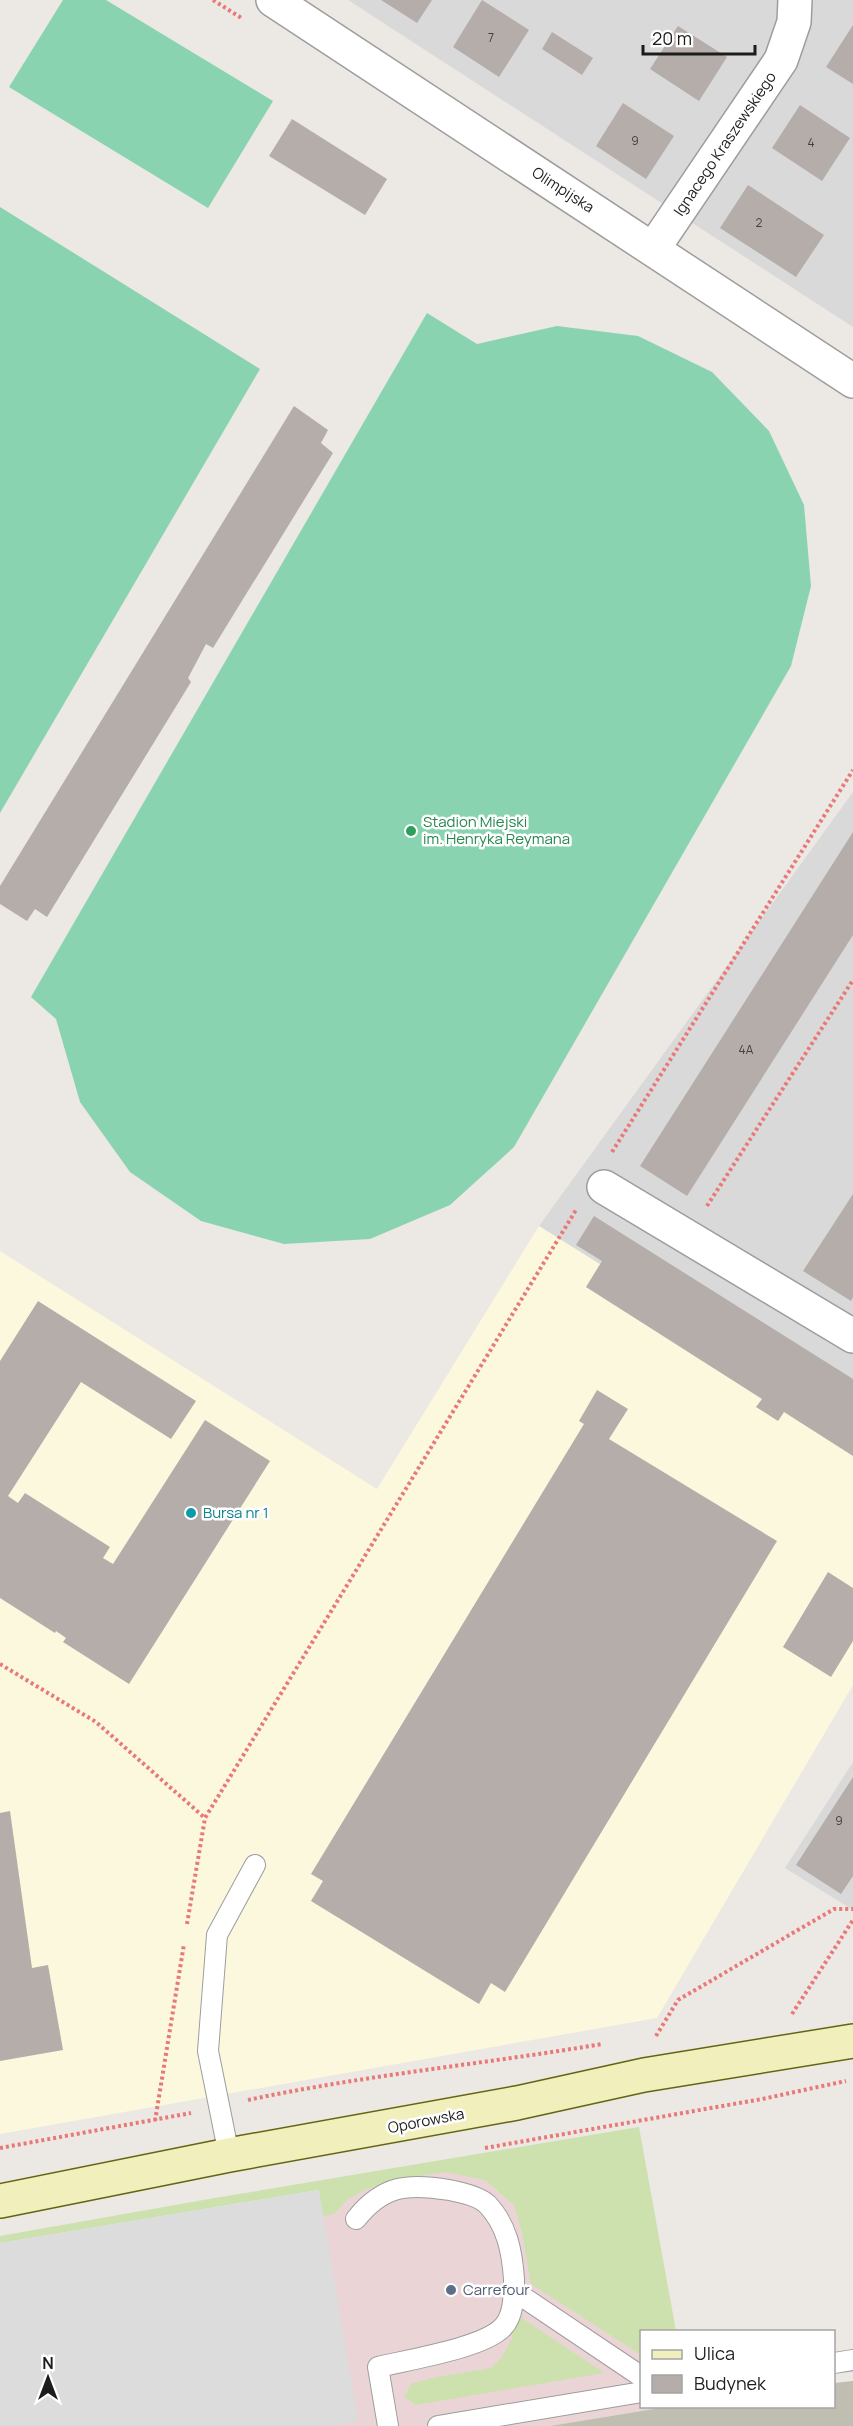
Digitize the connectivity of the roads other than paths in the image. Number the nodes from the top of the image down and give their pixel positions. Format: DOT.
graph roads {
  1 [pos="273,0"];
  2 [pos="795,0"];
  3 [pos="653,249"];
  4 [pos="853,381"];
  5 [pos="597,1183"];
  6 [pos="853,1336"];
  7 [pos="255,1865"];
  8 [pos="853,2041"];
  9 [pos="229,2155"];
  10 [pos="0,2201"];
  11 [pos="356,2218"];
  12 [pos="514,2291"];
  13 [pos="853,2360"];
  14 [pos="835,2362"];
  15 [pos="640,2376"];
  16 [pos="640,2392"];
  17 [pos="388,2426"];
  18 [pos="438,2426"];
  1 -- 3 [label="street, Olimpijska"];
  2 -- 3 [label="street, Ignacego Kraszewskiego"];
  3 -- 4 [label="street, Olimpijska"];
  5 -- 6 [label="street"];
  7 -- 9 [label="lane"];
  8 -- 9 [label="street, Oporowska"];
  9 -- 10 [label="street, Oporowska"];
  11 -- 12 [label="lane"];
  12 -- 15 [label="lane"];
  12 -- 17 [label="lane"];
  13 -- 14 [label="lane"];
  16 -- 18 [label="lane"];
}
